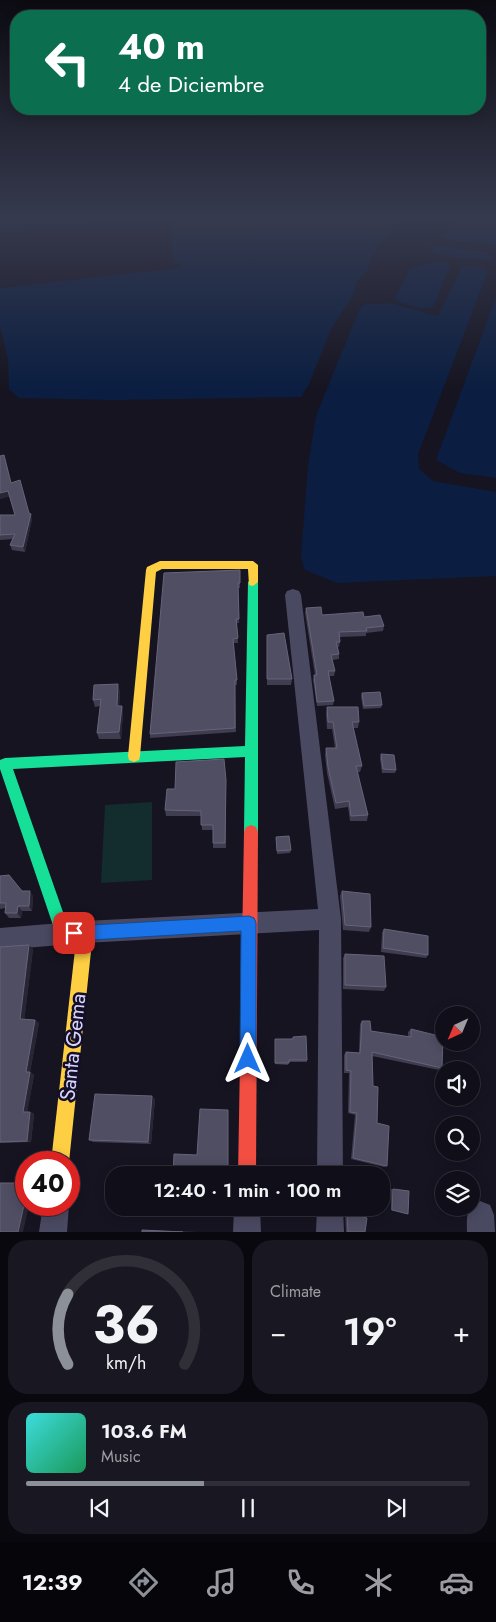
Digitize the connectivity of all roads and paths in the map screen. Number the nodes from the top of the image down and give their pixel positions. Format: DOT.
graph roads {
  1 [pos="293,595"];
  2 [pos="253,751"];
  3 [pos="134,756"];
  4 [pos="330,919"];
  5 [pos="249,923"];
  6 [pos="85,932"];
  7 [pos="63,935"];
  8 [pos="0,939"];
  9 [pos="61,1151"];
  10 [pos="247,1166"];
  11 [pos="330,1166"];
  12 [pos="55,1216"];
  13 [pos="247,1216"];
  14 [pos="330,1216"];
  15 [pos="53,1232"];
  16 [pos="247,1232"];
  17 [pos="330,1232"];
  1 -- 4 [label="street"];
  2 -- 3 [label="street"];
  2 -- 3 [label="street"];
  2 -- 5 [label="street"];
  3 -- 7 [label="street"];
  4 -- 5 [label="street"];
  4 -- 11 [label="street"];
  5 -- 6 [label="street"];
  5 -- 10 [label="street"];
  6 -- 7 [label="street"];
  6 -- 9 [label="street, Santa Gema"];
  7 -- 8 [label="street"];
  12 -- 15 [label="street"];
  13 -- 16 [label="street"];
  14 -- 17 [label="street"];
}
